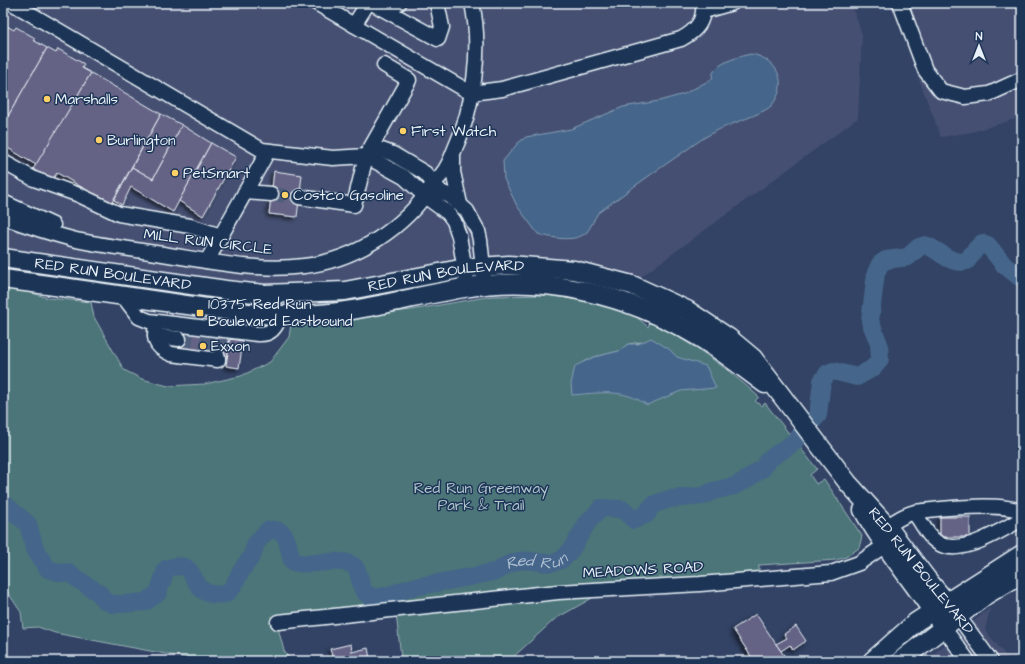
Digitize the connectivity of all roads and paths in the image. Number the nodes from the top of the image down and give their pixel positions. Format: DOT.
graph roads {
  1 [pos="12,3"];
  2 [pos="316,3"];
  3 [pos="368,3"];
  4 [pos="399,3"];
  5 [pos="437,3"];
  6 [pos="472,3"];
  7 [pos="732,3"];
  8 [pos="900,3"];
  9 [pos="377,6"];
  10 [pos="703,7"];
  11 [pos="354,25"];
  12 [pos="384,65"];
  13 [pos="1022,79"];
  14 [pos="471,93"];
  15 [pos="268,151"];
  16 [pos="453,153"];
  17 [pos="366,156"];
  18 [pos="3,162"];
  19 [pos="434,183"];
  20 [pos="246,192"];
  21 [pos="271,194"];
  22 [pos="299,197"];
  23 [pos="426,197"];
  24 [pos="3,202"];
  25 [pos="460,204"];
  26 [pos="3,217"];
  27 [pos="405,219"];
  28 [pos="454,221"];
  29 [pos="221,236"];
  30 [pos="118,247"];
  31 [pos="3,258"];
  32 [pos="207,261"];
  33 [pos="483,266"];
  34 [pos="465,268"];
  35 [pos="3,279"];
  36 [pos="477,287"];
  37 [pos="123,296"];
  38 [pos="280,314"];
  39 [pos="155,329"];
  40 [pos="179,339"];
  41 [pos="218,357"];
  42 [pos="779,394"];
  43 [pos="914,512"];
  44 [pos="1022,513"];
  45 [pos="1022,519"];
  46 [pos="883,536"];
  47 [pos="1022,554"];
  48 [pos="1022,574"];
  49 [pos="940,606"];
  50 [pos="958,616"];
  51 [pos="278,622"];
  52 [pos="943,627"];
  53 [pos="872,661"];
  54 [pos="900,661"];
  55 [pos="968,661"];
  56 [pos="991,661"];
  1 -- 15 [label="street"];
  2 -- 11 [label="street"];
  3 -- 11 [label="street"];
  4 -- 9 [label="street"];
  5 -- 9 [label="street"];
  6 -- 14 [label="street, MILL RUN CIRCLE"];
  7 -- 10 [label="street"];
  8 -- 13 [label="street"];
  10 -- 14 [label="street"];
  11 -- 14 [label="street"];
  12 -- 17 [label="street"];
  14 -- 16 [label="street, MILL RUN CIRCLE"];
  15 -- 17 [label="street"];
  15 -- 20 [label="street"];
  16 -- 19 [label="street, MILL RUN CIRCLE"];
  16 -- 25 [label="street"];
  17 -- 19 [label="street"];
  17 -- 22 [label="street"];
  17 -- 23 [label="street"];
  18 -- 29 [label="street"];
  19 -- 23 [label="street, MILL RUN CIRCLE"];
  19 -- 25 [label="street"];
  20 -- 21 [label="street"];
  20 -- 29 [label="street"];
  23 -- 27 [label="street, MILL RUN CIRCLE"];
  23 -- 28 [label="street"];
  24 -- 30 [label="street, MILL RUN CIRCLE"];
  25 -- 33 [label="street"];
  26 -- 30 [label="street, MILL RUN CIRCLE"];
  27 -- 28 [label="street"];
  27 -- 32 [label="street, MILL RUN CIRCLE"];
  28 -- 34 [label="street"];
  29 -- 32 [label="street"];
  30 -- 32 [label="street, MILL RUN CIRCLE"];
  31 -- 34 [label="main road, RED RUN BOULEVARD"];
  33 -- 34 [label="main road, RED RUN BOULEVARD"];
  33 -- 36 [label="street"];
  33 -- 42 [label="main road, RED RUN BOULEVARD"];
  34 -- 36 [label="street"];
  35 -- 37 [label="main road, RED RUN BOULEVARD"];
  36 -- 38 [label="main road, RED RUN BOULEVARD"];
  36 -- 42 [label="main road, RED RUN BOULEVARD"];
  37 -- 38 [label="main road, RED RUN BOULEVARD"];
  37 -- 39 [label="street"];
  38 -- 39 [label="street"];
  39 -- 40 [label="street"];
  39 -- 41 [label="street"];
  42 -- 46 [label="main road, RED RUN BOULEVARD"];
  43 -- 44 [label="street"];
  43 -- 45 [label="street"];
  43 -- 46 [label="street, MEADOWS ROAD"];
  46 -- 49 [label="main road, RED RUN BOULEVARD"];
  46 -- 51 [label="street, MEADOWS ROAD"];
  47 -- 49 [label="main road"];
  48 -- 50 [label="main road"];
  49 -- 50 [label="main road, RED RUN BOULEVARD"];
  49 -- 52 [label="main road, RED RUN BOULEVARD"];
  49 -- 53 [label="main road"];
  50 -- 52 [label="main road"];
  50 -- 56 [label="street, RED RUN BOULEVARD"];
  52 -- 54 [label="main road"];
  52 -- 55 [label="street, RED RUN BOULEVARD"];
}
